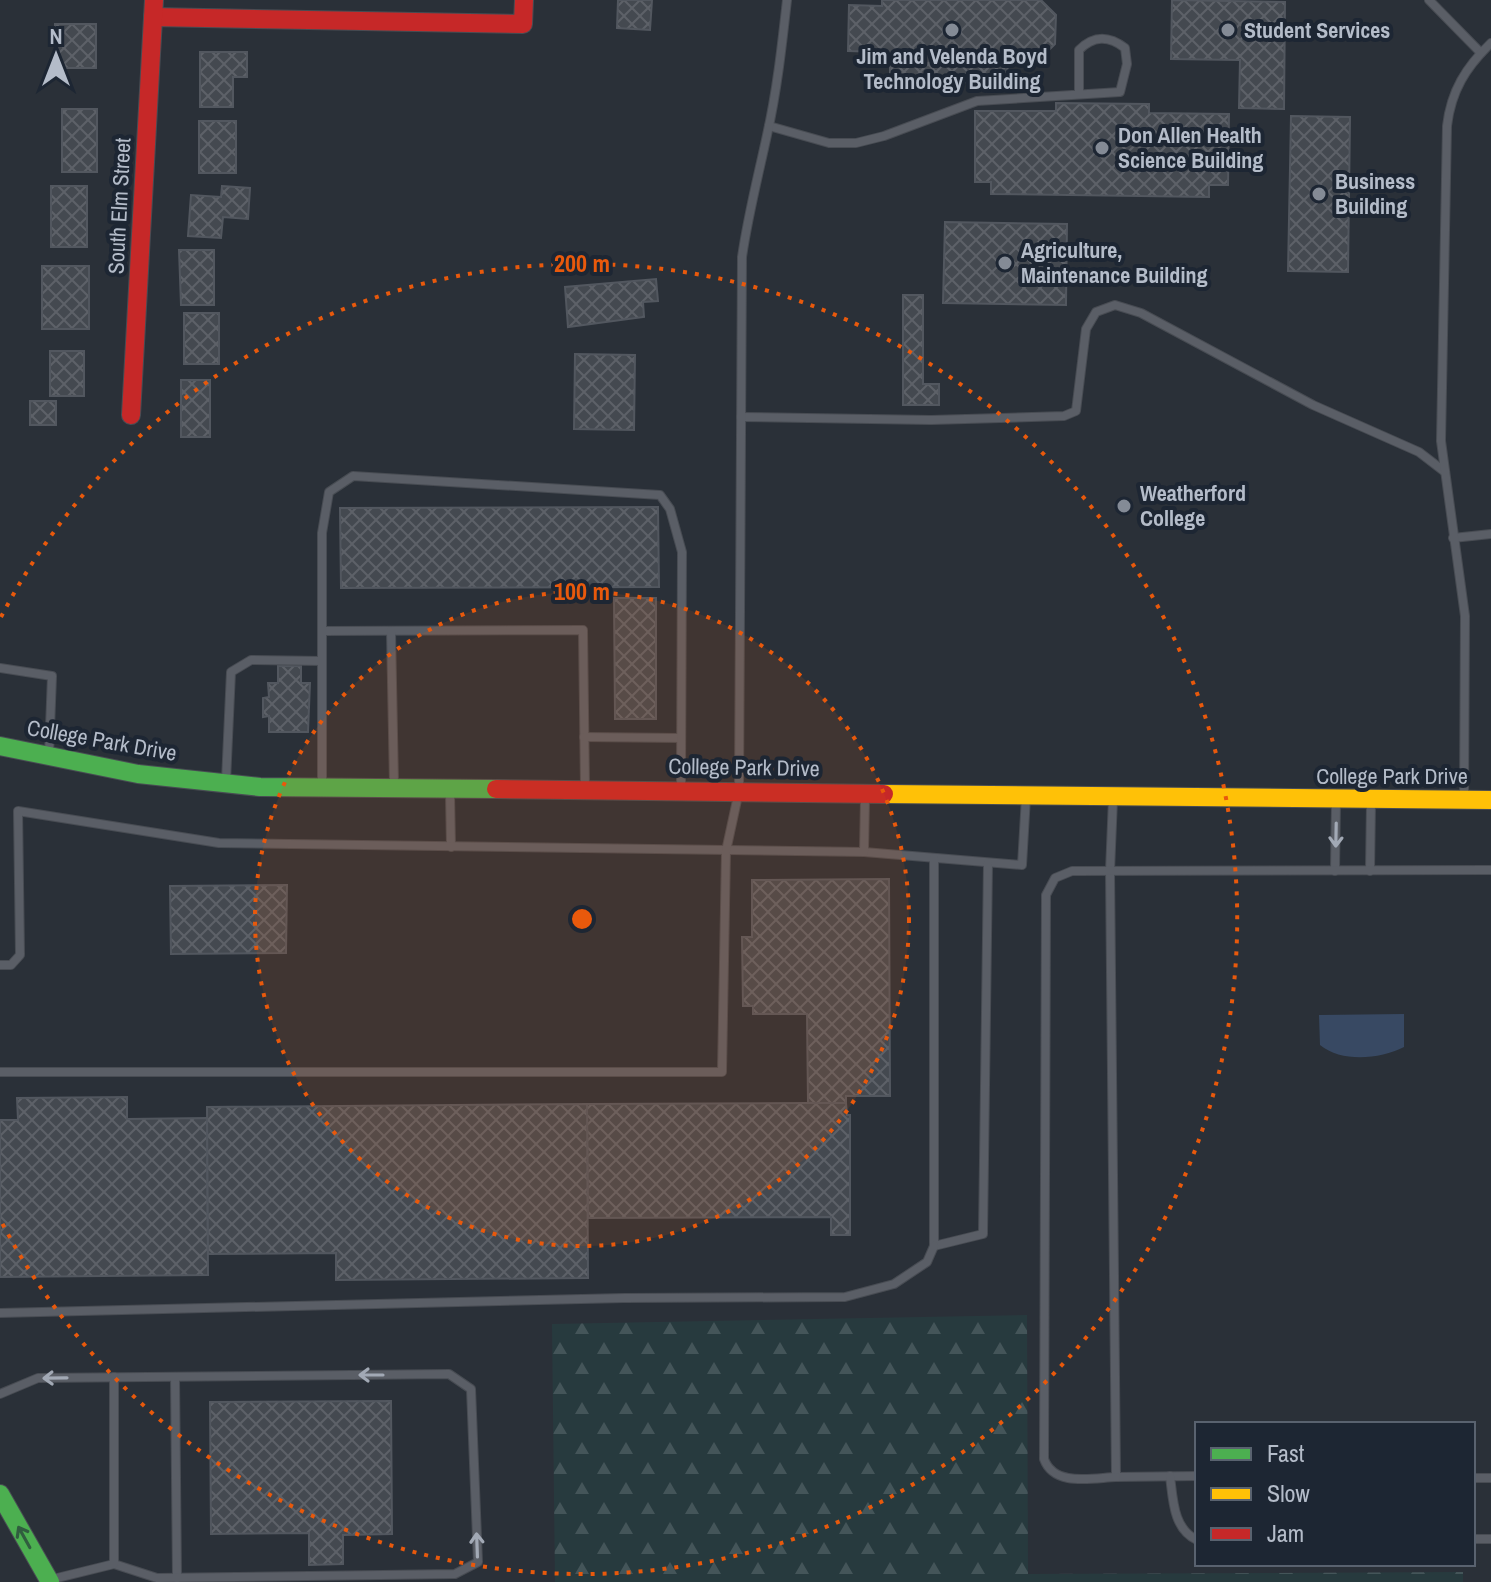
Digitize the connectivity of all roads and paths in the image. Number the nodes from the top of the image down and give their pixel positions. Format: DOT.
graph roads {
  1 [pos="524,0"];
  2 [pos="787,0"];
  3 [pos="1429,0"];
  4 [pos="154,8"];
  5 [pos="1491,43"];
  6 [pos="1481,53"];
  7 [pos="1079,93"];
  8 [pos="769,126"];
  9 [pos="131,415"];
  10 [pos="741,417"];
  11 [pos="1445,472"];
  12 [pos="1491,534"];
  13 [pos="1453,538"];
  14 [pos="322,631"];
  15 [pos="391,631"];
  16 [pos="322,661"];
  17 [pos="0,668"];
  18 [pos="584,737"];
  19 [pos="681,738"];
  20 [pos="0,746"];
  21 [pos="49,756"];
  22 [pos="225,785"];
  23 [pos="322,789"];
  24 [pos="394,789"];
  25 [pos="450,789"];
  26 [pos="585,789"];
  27 [pos="681,790"];
  28 [pos="739,791"];
  29 [pos="865,794"];
  30 [pos="1026,796"];
  31 [pos="1113,798"];
  32 [pos="1336,800"];
  33 [pos="1371,800"];
  34 [pos="1491,800"];
  35 [pos="1464,801"];
  36 [pos="451,847"];
  37 [pos="726,851"];
  38 [pos="864,852"];
  39 [pos="934,858"];
  40 [pos="988,863"];
  41 [pos="1491,870"];
  42 [pos="1110,871"];
  43 [pos="1335,871"];
  44 [pos="1370,871"];
  45 [pos="0,965"];
  46 [pos="0,1072"];
  47 [pos="934,1246"];
  48 [pos="0,1313"];
  49 [pos="114,1377"];
  50 [pos="175,1377"];
  51 [pos="0,1394"];
  52 [pos="1170,1476"];
  53 [pos="1195,1476"];
  54 [pos="1116,1477"];
  55 [pos="0,1494"];
  56 [pos="1195,1538"];
  57 [pos="114,1564"];
  58 [pos="177,1578"];
  59 [pos="49,1581"];
  1 -- 4 [label="street"];
  2 -- 8 [label="lane"];
  3 -- 6 [label="lane"];
  4 -- 9 [label="street, South Elm Street"];
  5 -- 6 [label="lane"];
  6 -- 11 [label="lane"];
  7 -- 7 [label="lane"];
  7 -- 8 [label="lane"];
  8 -- 10 [label="lane"];
  10 -- 11 [label="lane"];
  10 -- 28 [label="lane"];
  11 -- 13 [label="lane"];
  12 -- 13 [label="lane"];
  13 -- 35 [label="lane"];
  14 -- 15 [label="lane"];
  14 -- 16 [label="lane"];
  14 -- 19 [label="lane"];
  15 -- 18 [label="lane"];
  15 -- 24 [label="lane"];
  16 -- 22 [label="lane"];
  16 -- 23 [label="lane"];
  17 -- 21 [label="lane"];
  18 -- 19 [label="lane"];
  18 -- 26 [label="lane"];
  19 -- 27 [label="lane"];
  20 -- 21 [label="street, College Park Drive"];
  21 -- 22 [label="street, College Park Drive"];
  22 -- 23 [label="street, College Park Drive"];
  23 -- 24 [label="street, College Park Drive"];
  24 -- 25 [label="street, College Park Drive"];
  25 -- 26 [label="street, College Park Drive"];
  25 -- 36 [label="lane"];
  26 -- 27 [label="street, College Park Drive"];
  27 -- 28 [label="street, College Park Drive"];
  28 -- 29 [label="street, College Park Drive"];
  28 -- 37 [label="lane"];
  29 -- 30 [label="street, College Park Drive"];
  29 -- 38 [label="lane"];
  30 -- 31 [label="street, College Park Drive"];
  30 -- 40 [label="lane"];
  31 -- 32 [label="street, College Park Drive"];
  31 -- 42 [label="lane"];
  32 -- 33 [label="street, College Park Drive"];
  32 -- 43 [label="lane, one-way"];
  33 -- 35 [label="street, College Park Drive"];
  33 -- 44 [label="lane"];
  34 -- 35 [label="street, College Park Drive"];
  36 -- 37 [label="lane"];
  36 -- 45 [label="lane"];
  37 -- 38 [label="lane"];
  37 -- 46 [label="lane"];
  38 -- 39 [label="lane"];
  39 -- 40 [label="lane"];
  39 -- 47 [label="lane"];
  40 -- 47 [label="lane"];
  41 -- 44 [label="lane"];
  42 -- 43 [label="lane"];
  42 -- 54 [label="lane"];
  42 -- 54 [label="lane"];
  43 -- 44 [label="lane"];
  47 -- 48 [label="lane"];
  49 -- 50 [label="lane"];
  49 -- 51 [label="lane, one-way"];
  49 -- 57 [label="lane"];
  50 -- 58 [label="lane"];
  58 -- 50 [label="lane, one-way"];
  52 -- 53 [label="lane"];
  52 -- 54 [label="lane"];
  52 -- 56 [label="lane"];
  59 -- 55 [label="street, one-way"];
  57 -- 58 [label="lane"];
  57 -- 59 [label="lane"];
}
